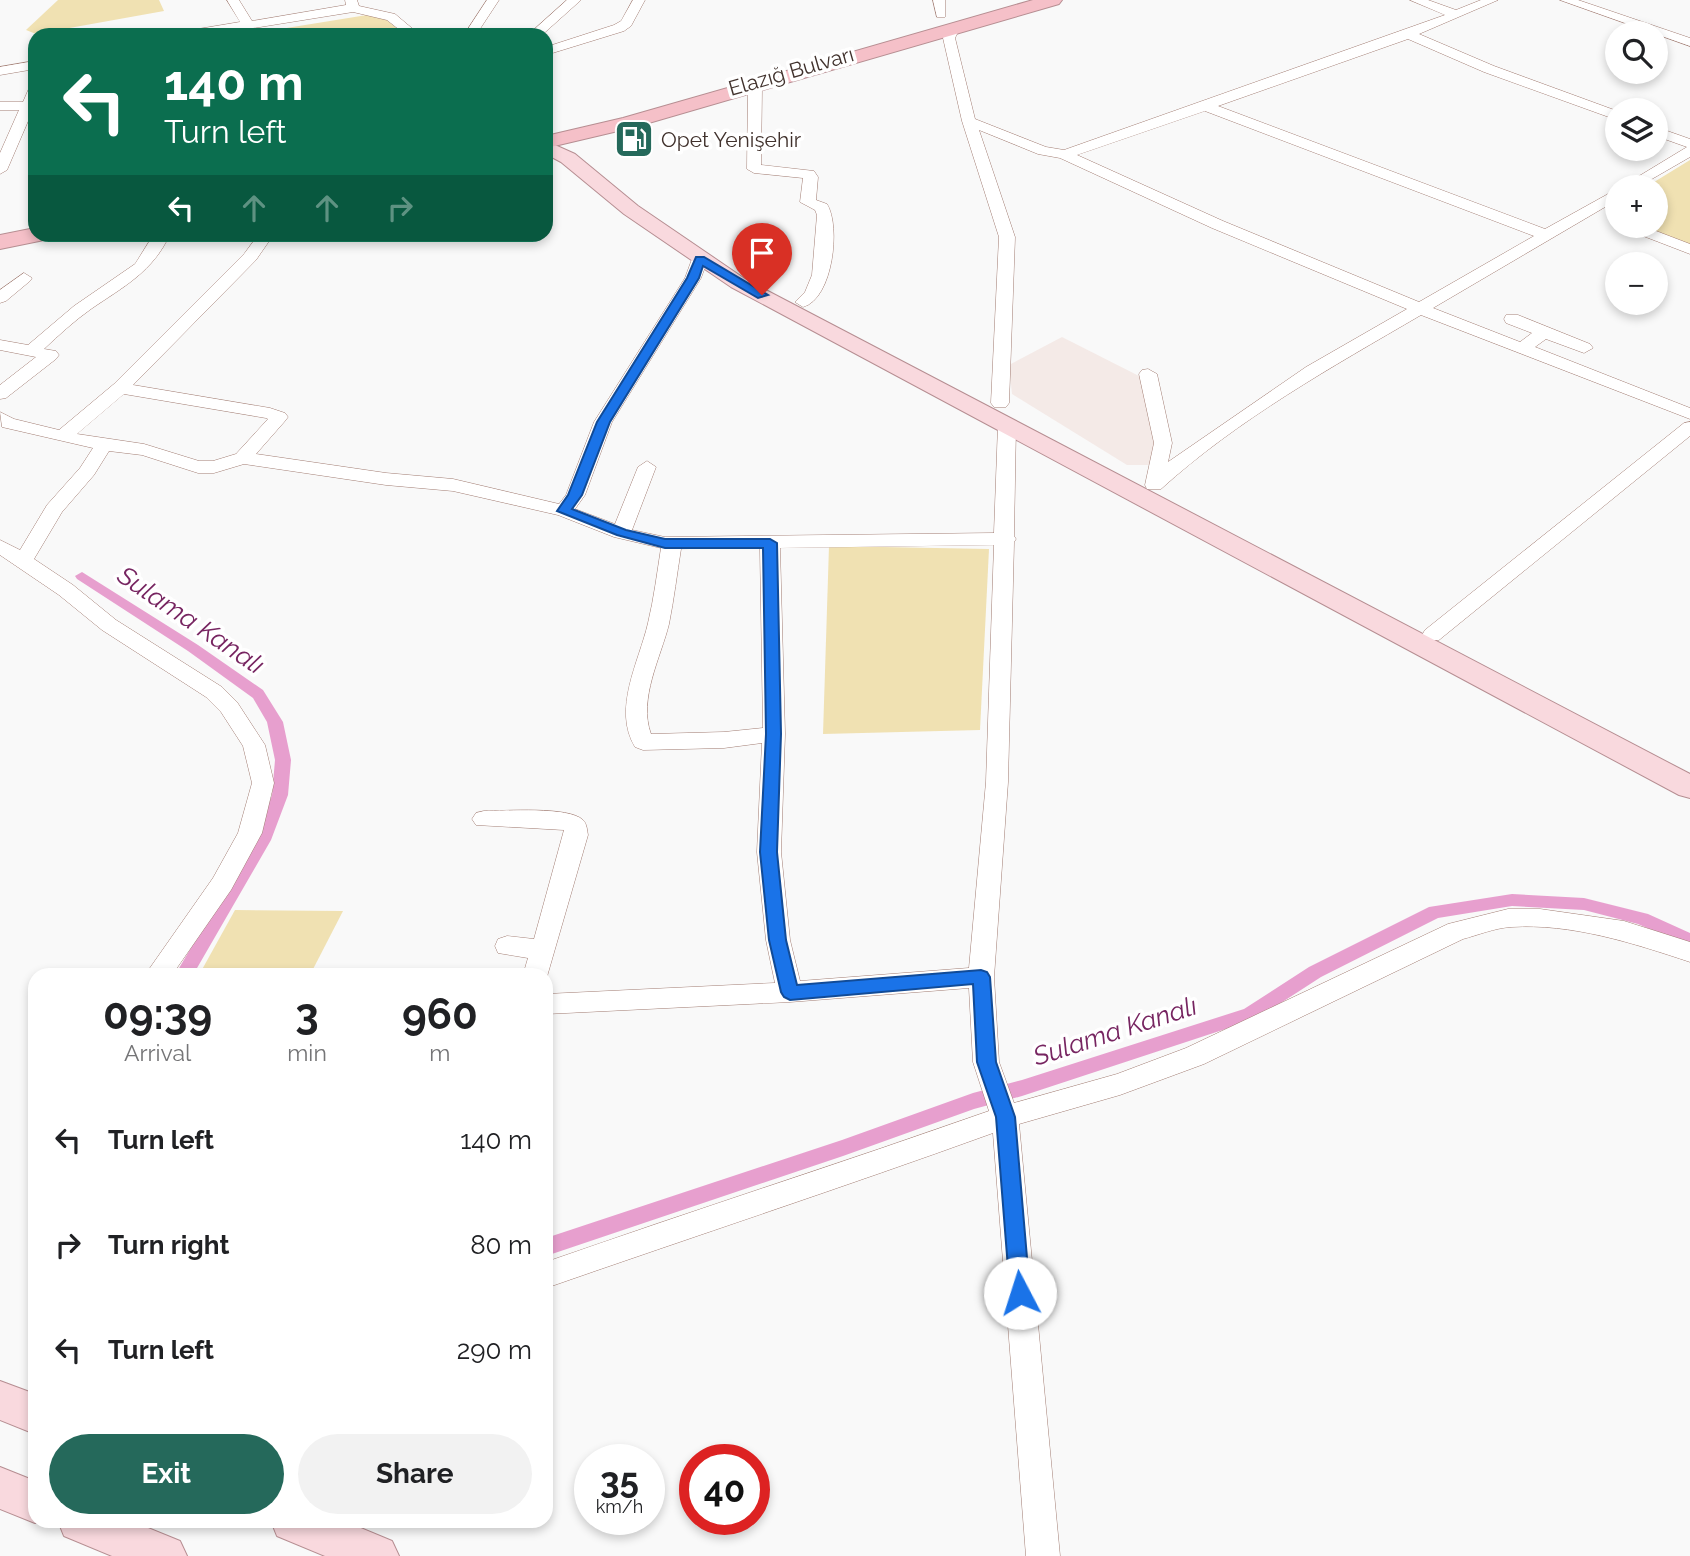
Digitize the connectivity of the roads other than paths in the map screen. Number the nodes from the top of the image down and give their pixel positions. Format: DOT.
graph roads {
  1 [pos="233,0"];
  2 [pos="493,0"];
  3 [pos="575,0"];
  4 [pos="639,0"];
  5 [pos="987,0"];
  6 [pos="1002,0"];
  7 [pos="1034,0"];
  8 [pos="1053,0"];
  9 [pos="1416,0"];
  10 [pos="1492,0"];
  11 [pos="1566,0"];
  12 [pos="356,7"];
  13 [pos="1455,15"];
  14 [pos="943,23"];
  15 [pos="248,25"];
  16 [pos="229,28"];
  17 [pos="252,28"];
  18 [pos="405,28"];
  19 [pos="475,28"];
  20 [pos="542,28"];
  21 [pos="1408,34"];
  22 [pos="1690,42"];
  23 [pos="553,49"];
  24 [pos="28,60"];
  25 [pos="0,65"];
  26 [pos="28,66"];
  27 [pos="0,71"];
  28 [pos="28,72"];
  29 [pos="0,77"];
  30 [pos="719,77"];
  31 [pos="755,86"];
  32 [pos="0,106"];
  33 [pos="27,106"];
  34 [pos="1205,106"];
  35 [pos="1605,112"];
  36 [pos="969,121"];
  37 [pos="28,124"];
  38 [pos="553,126"];
  39 [pos="553,133"];
  40 [pos="572,136"];
  41 [pos="1668,136"];
  42 [pos="553,140"];
  43 [pos="1690,144"];
  44 [pos="553,151"];
  45 [pos="1690,151"];
  46 [pos="1064,154"];
  47 [pos="0,170"];
  48 [pos="1649,175"];
  49 [pos="1605,201"];
  50 [pos="1589,210"];
  51 [pos="1605,216"];
  52 [pos="1547,235"];
  53 [pos="1661,238"];
  54 [pos="158,242"];
  55 [pos="261,242"];
  56 [pos="1690,249"];
  57 [pos="700,259"];
  58 [pos="24,278"];
  59 [pos="0,298"];
  60 [pos="803,302"];
  61 [pos="1422,308"];
  62 [pos="1512,319"];
  63 [pos="1544,332"];
  64 [pos="0,345"];
  65 [pos="1523,348"];
  66 [pos="1584,348"];
  67 [pos="32,351"];
  68 [pos="1149,374"];
  69 [pos="120,388"];
  70 [pos="0,394"];
  71 [pos="1003,414"];
  72 [pos="1690,414"];
  73 [pos="0,417"];
  74 [pos="1690,427"];
  75 [pos="62,437"];
  76 [pos="104,445"];
  77 [pos="243,458"];
  78 [pos="647,467"];
  79 [pos="1154,485"];
  80 [pos="564,511"];
  81 [pos="621,533"];
  82 [pos="1006,539"];
  83 [pos="770,543"];
  84 [pos="672,544"];
  85 [pos="0,546"];
  86 [pos="23,561"];
  87 [pos="1432,635"];
  88 [pos="774,734"];
  89 [pos="1690,767"];
  90 [pos="1690,787"];
  91 [pos="484,819"];
  92 [pos="507,946"];
  93 [pos="542,950"];
  94 [pos="1690,952"];
  95 [pos="163,968"];
  96 [pos="538,968"];
  97 [pos="981,977"];
  98 [pos="790,992"];
  99 [pos="553,1004"];
  100 [pos="1004,1112"];
  101 [pos="553,1273"];
  102 [pos="0,1399"];
  103 [pos="28,1411"];
  104 [pos="0,1488"];
  105 [pos="28,1499"];
  106 [pos="96,1528"];
  107 [pos="309,1528"];
  108 [pos="165,1556"];
  109 [pos="377,1556"];
  110 [pos="1043,1556"];
  1 -- 15 [label="street"];
  2 -- 19 [label="street"];
  3 -- 20 [label="street"];
  4 -- 23 [label="street"];
  5 -- 14 [label="highway"];
  6 -- 38 [label="highway, Elazığ Bulvarı"];
  7 -- 39 [label="highway, Elazığ Bulvarı"];
  8 -- 14 [label="highway"];
  9 -- 13 [label="street"];
  10 -- 13 [label="street"];
  11 -- 22 [label="street"];
  12 -- 15 [label="street"];
  12 -- 17 [label="street"];
  12 -- 18 [label="street"];
  13 -- 21 [label="street"];
  14 -- 30 [label="highway"];
  14 -- 31 [label="highway"];
  14 -- 36 [label="street"];
  15 -- 16 [label="street"];
  21 -- 34 [label="street"];
  21 -- 35 [label="street"];
  24 -- 25 [label="street"];
  26 -- 27 [label="street"];
  28 -- 29 [label="street"];
  31 -- 40 [label="highway"];
  31 -- 60 [label="street"];
  32 -- 33 [label="street"];
  33 -- 37 [label="street"];
  34 -- 46 [label="street"];
  34 -- 52 [label="street"];
  36 -- 46 [label="street"];
  36 -- 71 [label="street"];
  37 -- 47 [label="street"];
  40 -- 42 [label="highway"];
  40 -- 60 [label="main road"];
  41 -- 43 [label="street"];
  44 -- 57 [label="main road"];
  45 -- 48 [label="street"];
  46 -- 61 [label="street"];
  49 -- 50 [label="street"];
  50 -- 51 [label="street"];
  50 -- 52 [label="street"];
  52 -- 61 [label="street"];
  53 -- 56 [label="street"];
  54 -- 67 [label="street"];
  55 -- 69 [label="street"];
  57 -- 71 [label="main road"];
  57 -- 80 [label="street"];
  58 -- 59 [label="street"];
  60 -- 71 [label="main road"];
  61 -- 65 [label="street"];
  61 -- 79 [label="street"];
  62 -- 63 [label="street"];
  63 -- 65 [label="street"];
  63 -- 66 [label="street"];
  64 -- 67 [label="street"];
  65 -- 72 [label="street"];
  67 -- 70 [label="street"];
  68 -- 79 [label="street"];
  69 -- 75 [label="street"];
  69 -- 77 [label="street"];
  71 -- 79 [label="main road"];
  71 -- 82 [label="street"];
  71 -- 90 [label="main road"];
  73 -- 75 [label="street"];
  74 -- 87 [label="street"];
  75 -- 76 [label="street"];
  76 -- 77 [label="street"];
  76 -- 86 [label="street"];
  77 -- 80 [label="street"];
  78 -- 81 [label="street"];
  79 -- 87 [label="main road"];
  80 -- 81 [label="street"];
  81 -- 84 [label="street"];
  82 -- 83 [label="street"];
  82 -- 97 [label="street"];
  83 -- 84 [label="street"];
  83 -- 88 [label="street"];
  84 -- 88 [label="street"];
  85 -- 86 [label="street"];
  86 -- 95 [label="street"];
  87 -- 89 [label="main road"];
  88 -- 98 [label="street"];
  91 -- 93 [label="street"];
  92 -- 93 [label="street"];
  93 -- 96 [label="street"];
  94 -- 100 [label="street"];
  97 -- 98 [label="street"];
  97 -- 100 [label="street"];
  98 -- 99 [label="street"];
  100 -- 101 [label="street"];
  100 -- 110 [label="street"];
  102 -- 103 [label="main road"];
  104 -- 105 [label="main road"];
  106 -- 108 [label="main road"];
  107 -- 109 [label="main road"];
}
